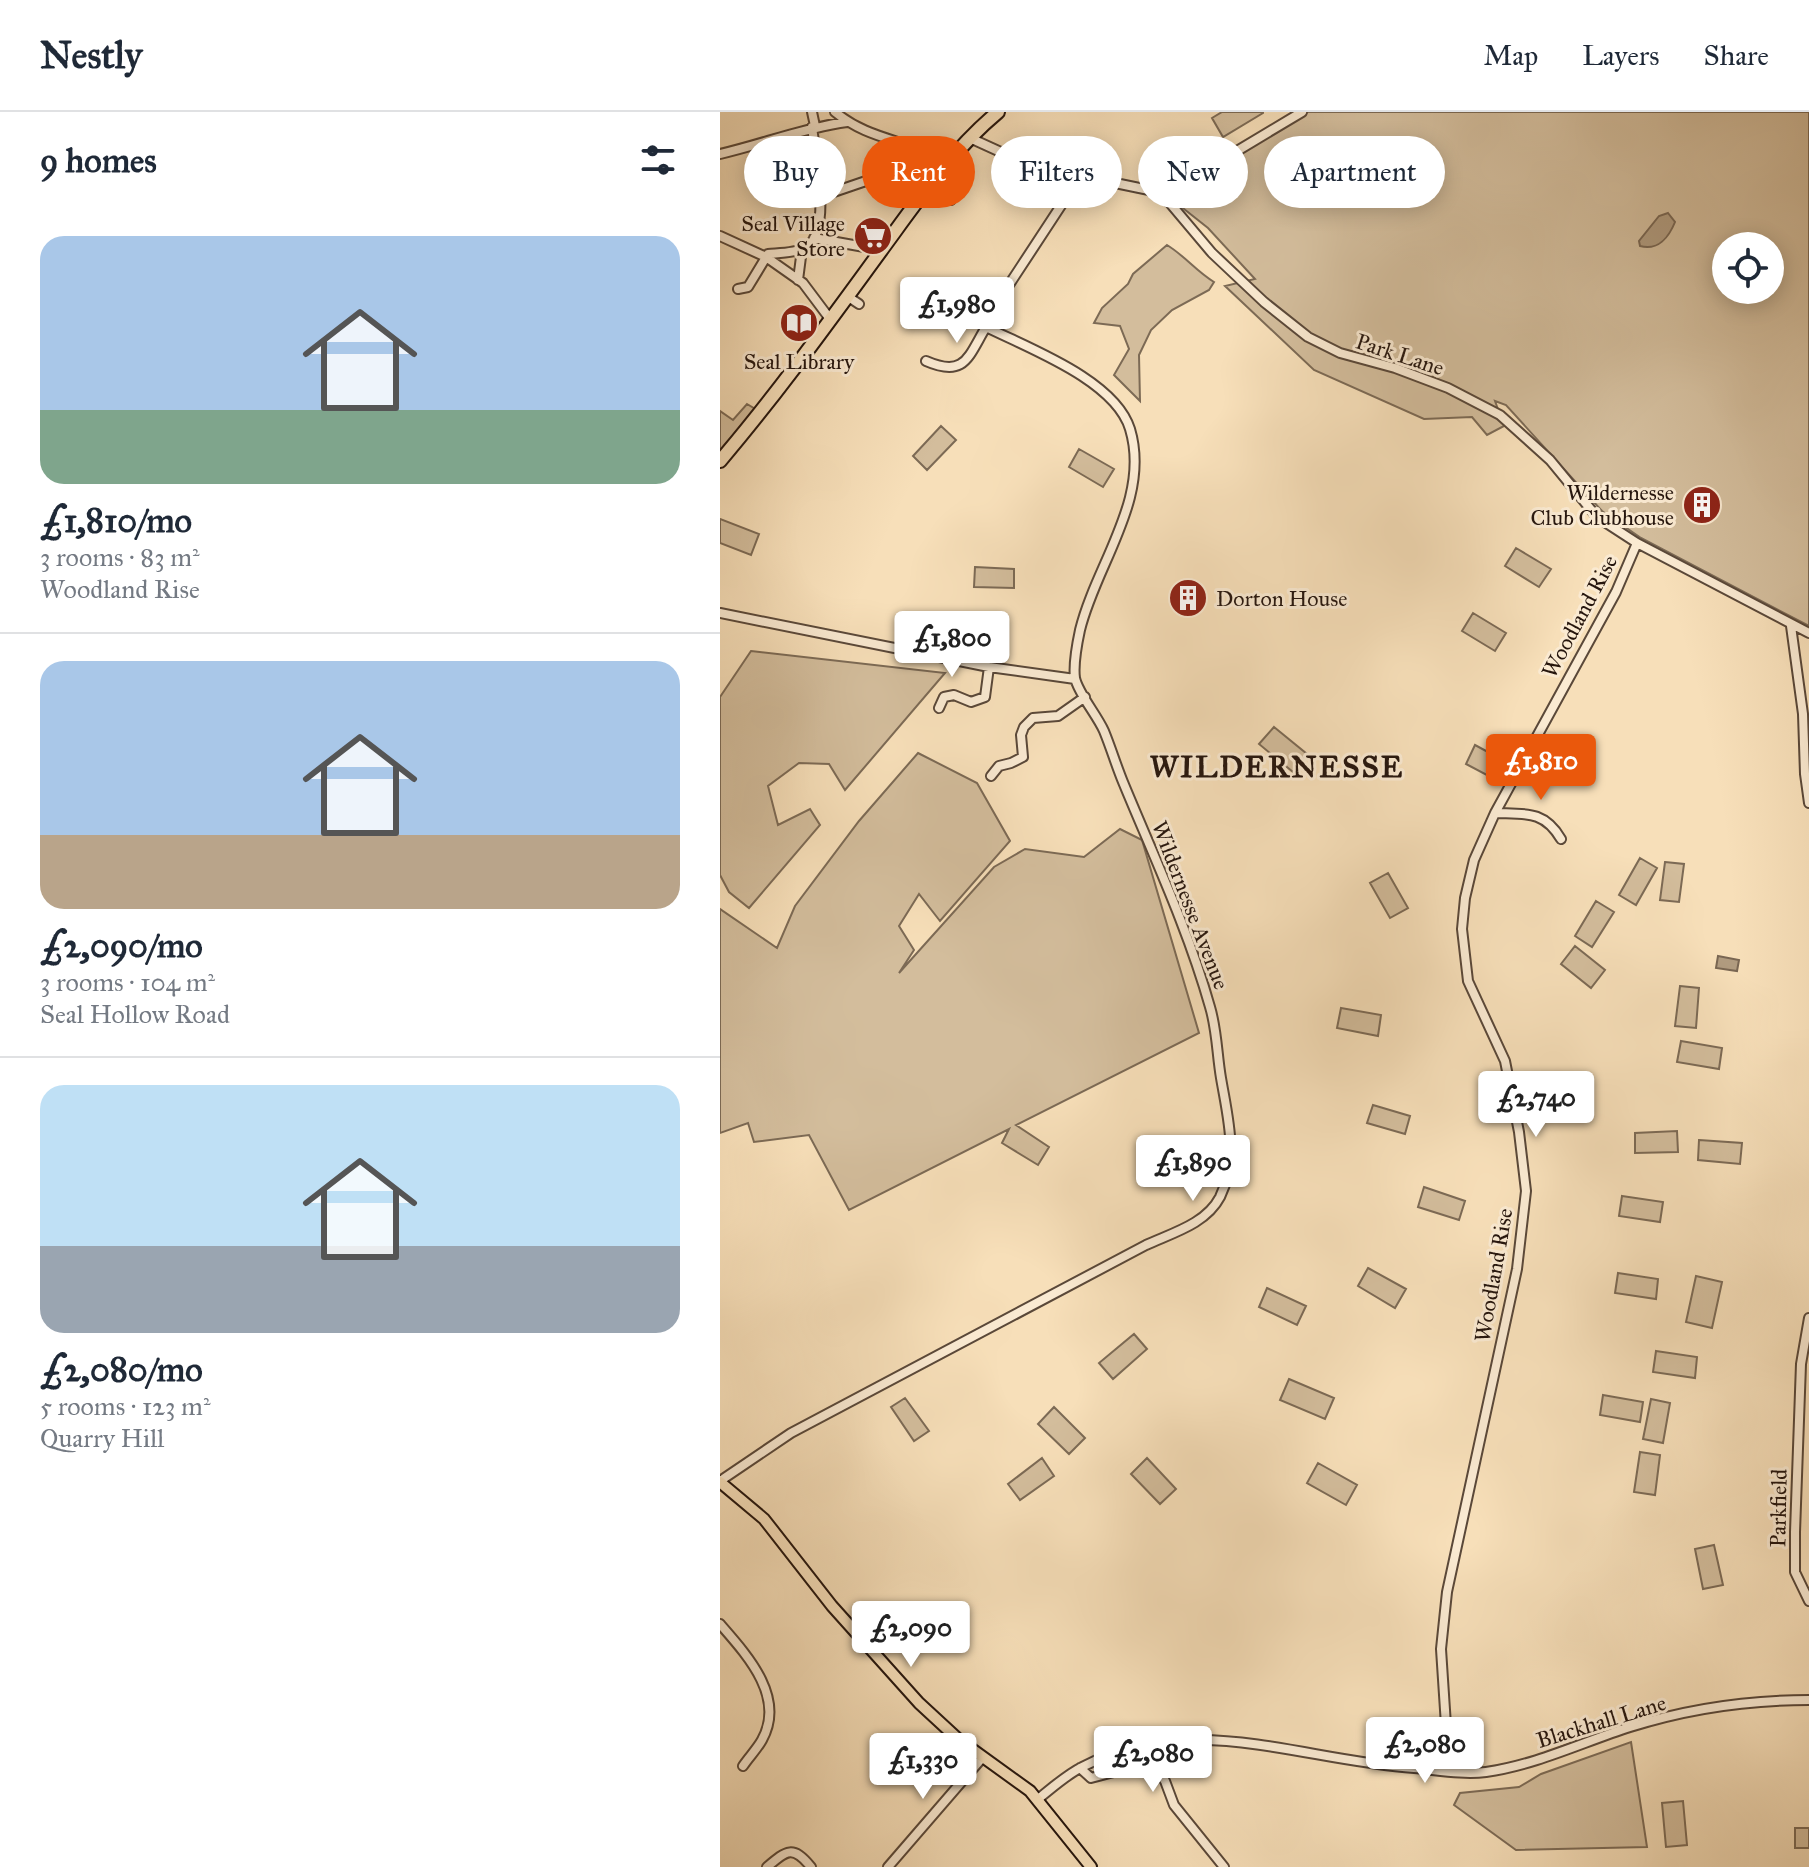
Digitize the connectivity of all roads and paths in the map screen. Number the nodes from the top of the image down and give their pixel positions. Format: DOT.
graph roads {
  1 [pos="812,112"];
  2 [pos="835,112"];
  3 [pos="998,112"];
  4 [pos="1302,112"];
  5 [pos="847,122"];
  6 [pos="813,127"];
  7 [pos="814,136"];
  8 [pos="875,136"];
  9 [pos="972,136"];
  10 [pos="1248,144"];
  11 [pos="720,154"];
  12 [pos="820,208"];
  13 [pos="914,208"];
  14 [pos="1059,208"];
  15 [pos="1174,208"];
  16 [pos="720,236"];
  17 [pos="814,238"];
  18 [pos="802,249"];
  19 [pos="879,254"];
  20 [pos="766,257"];
  21 [pos="798,280"];
  22 [pos="738,289"];
  23 [pos="830,319"];
  24 [pos="986,327"];
  25 [pos="926,361"];
  26 [pos="720,461"];
  27 [pos="1637,543"];
  28 [pos="720,613"];
  29 [pos="1791,626"];
  30 [pos="1809,633"];
  31 [pos="989,667"];
  32 [pos="1075,679"];
  33 [pos="1085,697"];
  34 [pos="939,708"];
  35 [pos="991,776"];
  36 [pos="1809,803"];
  37 [pos="1495,813"];
  38 [pos="1561,839"];
  39 [pos="1809,1318"];
  40 [pos="720,1481"];
  41 [pos="1809,1601"];
  42 [pos="720,1624"];
  43 [pos="1809,1700"];
  44 [pos="983,1757"];
  45 [pos="743,1766"];
  46 [pos="1080,1768"];
  47 [pos="1449,1771"];
  48 [pos="1038,1799"];
  49 [pos="1088,1866"];
  50 [pos="767,1867"];
  51 [pos="811,1867"];
  52 [pos="888,1867"];
  53 [pos="1224,1867"];
  1 -- 6 [label="street"];
  2 -- 5 [label="street"];
  3 -- 9 [label="highway"];
  4 -- 10 [label="street"];
  5 -- 6 [label="street"];
  5 -- 8 [label="street"];
  6 -- 7 [label="street"];
  6 -- 11 [label="street"];
  12 -- 17 [label="street"];
  13 -- 19 [label="highway"];
  14 -- 24 [label="street"];
  15 -- 27 [label="street, Park Lane"];
  16 -- 20 [label="street"];
  17 -- 18 [label="street"];
  17 -- 19 [label="street"];
  18 -- 20 [label="street"];
  18 -- 21 [label="street"];
  19 -- 23 [label="highway"];
  20 -- 21 [label="street"];
  20 -- 22 [label="street"];
  21 -- 23 [label="street"];
  23 -- 26 [label="highway"];
  24 -- 25 [label="street"];
  24 -- 32 [label="street"];
  27 -- 29 [label="street, Park Lane"];
  27 -- 37 [label="street, Woodland Rise"];
  28 -- 31 [label="street"];
  29 -- 30 [label="street, Park Lane"];
  29 -- 36 [label="street"];
  31 -- 32 [label="street"];
  31 -- 34 [label="street"];
  32 -- 33 [label="street, Wildernesse Avenue"];
  33 -- 35 [label="street"];
  33 -- 40 [label="street, Wildernesse Avenue"];
  37 -- 38 [label="street"];
  37 -- 47 [label="street, Woodland Rise"];
  39 -- 41 [label="street, Parkfield"];
  40 -- 44 [label="main road"];
  42 -- 45 [label="street"];
  43 -- 47 [label="street, Blackhall Lane"];
  44 -- 48 [label="main road"];
  44 -- 52 [label="street"];
  46 -- 47 [label="street, Blackhall Lane"];
  46 -- 48 [label="street, Blackhall Lane"];
  46 -- 53 [label="street"];
  48 -- 49 [label="main road"];
  50 -- 51 [label="street"];
}
